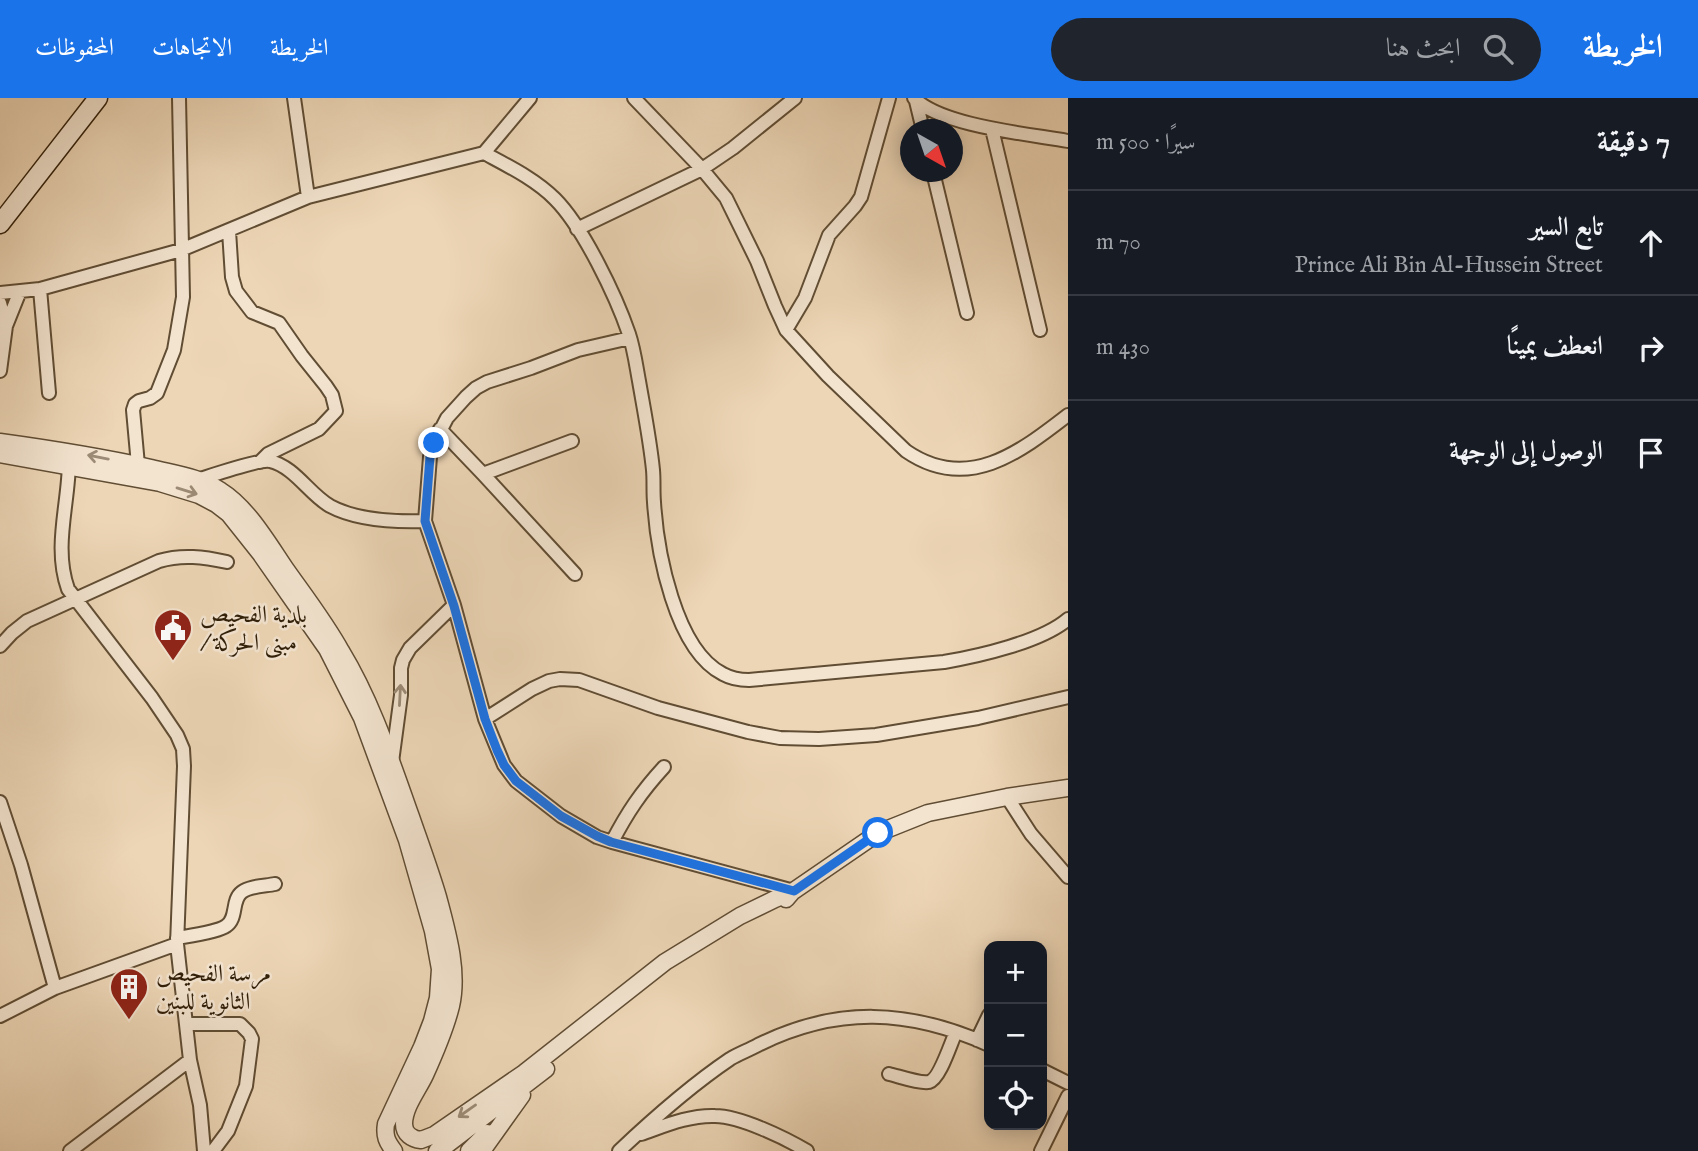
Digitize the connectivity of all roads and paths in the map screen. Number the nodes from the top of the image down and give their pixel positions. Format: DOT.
graph roads {
  1 [pos="87,98"];
  2 [pos="98,98"];
  3 [pos="180,98"];
  4 [pos="294,98"];
  5 [pos="530,98"];
  6 [pos="634,98"];
  7 [pos="795,98"];
  8 [pos="888,98"];
  9 [pos="915,100"];
  10 [pos="920,119"];
  11 [pos="992,129"];
  12 [pos="1068,141"];
  13 [pos="484,153"];
  14 [pos="702,169"];
  15 [pos="935,182"];
  16 [pos="308,197"];
  17 [pos="0,205"];
  18 [pos="0,224"];
  19 [pos="577,229"];
  20 [pos="229,231"];
  21 [pos="181,250"];
  22 [pos="40,289"];
  23 [pos="20,291"];
  24 [pos="0,293"];
  25 [pos="0,303"];
  26 [pos="967,313"];
  27 [pos="6,326"];
  28 [pos="786,330"];
  29 [pos="1040,330"];
  30 [pos="630,338"];
  31 [pos="0,371"];
  32 [pos="49,393"];
  33 [pos="1068,415"];
  34 [pos="440,429"];
  35 [pos="572,441"];
  36 [pos="0,442"];
  37 [pos="0,454"];
  38 [pos="69,459"];
  39 [pos="260,462"];
  40 [pos="138,465"];
  41 [pos="484,474"];
  42 [pos="197,480"];
  43 [pos="425,521"];
  44 [pos="227,562"];
  45 [pos="575,574"];
  46 [pos="76,598"];
  47 [pos="454,606"];
  48 [pos="1068,619"];
  49 [pos="0,646"];
  50 [pos="1068,697"];
  51 [pos="485,719"];
  52 [pos="391,762"];
  53 [pos="664,767"];
  54 [pos="1068,788"];
  55 [pos="1007,797"];
  56 [pos="398,799"];
  57 [pos="0,802"];
  58 [pos="611,842"];
  59 [pos="1068,877"];
  60 [pos="275,884"];
  61 [pos="793,892"];
  62 [pos="177,941"];
  63 [pos="55,988"];
  64 [pos="0,1016"];
  65 [pos="186,1024"];
  66 [pos="956,1032"];
  67 [pos="983,1042"];
  68 [pos="190,1060"];
  69 [pos="1047,1072"];
  70 [pos="889,1074"];
  71 [pos="526,1078"];
  72 [pos="1068,1083"];
  73 [pos="1068,1096"];
  74 [pos="500,1123"];
  75 [pos="634,1137"];
  76 [pos="70,1151"];
  77 [pos="204,1151"];
  78 [pos="213,1151"];
  79 [pos="394,1151"];
  80 [pos="437,1151"];
  81 [pos="469,1151"];
  82 [pos="482,1151"];
  83 [pos="619,1151"];
  84 [pos="807,1151"];
  85 [pos="1041,1151"];
  1 -- 17 [label="main road"];
  2 -- 18 [label="main road"];
  3 -- 21 [label="street"];
  4 -- 16 [label="street"];
  5 -- 13 [label="street"];
  6 -- 14 [label="street"];
  7 -- 14 [label="street"];
  8 -- 28 [label="street"];
  9 -- 10 [label="street"];
  9 -- 11 [label="street"];
  11 -- 12 [label="street"];
  11 -- 29 [label="street"];
  13 -- 16 [label="street"];
  13 -- 19 [label="street"];
  14 -- 19 [label="street"];
  14 -- 28 [label="street"];
  15 -- 26 [label="street"];
  16 -- 20 [label="street"];
  19 -- 30 [label="street"];
  20 -- 21 [label="street"];
  20 -- 39 [label="street"];
  21 -- 22 [label="street"];
  21 -- 40 [label="street"];
  22 -- 23 [label="street"];
  22 -- 32 [label="street"];
  23 -- 24 [label="street"];
  23 -- 27 [label="street"];
  25 -- 27 [label="street"];
  27 -- 31 [label="street"];
  28 -- 33 [label="street"];
  30 -- 34 [label="street"];
  30 -- 48 [label="street"];
  34 -- 41 [label="street"];
  34 -- 43 [label="street"];
  35 -- 41 [label="street"];
  36 -- 38 [label="street"];
  37 -- 38 [label="street"];
  40 -- 38 [label="street, one-way"];
  38 -- 46 [label="street"];
  38 -- 56 [label="street, one-way"];
  39 -- 42 [label="street"];
  39 -- 43 [label="street"];
  40 -- 42 [label="street"];
  41 -- 45 [label="street"];
  42 -- 52 [label="street"];
  43 -- 47 [label="street"];
  44 -- 46 [label="street"];
  46 -- 49 [label="street"];
  46 -- 62 [label="street"];
  47 -- 51 [label="street"];
  52 -- 47 [label="street, one-way"];
  50 -- 51 [label="street"];
  51 -- 58 [label="street"];
  52 -- 56 [label="street"];
  53 -- 58 [label="street"];
  54 -- 55 [label="street"];
  55 -- 59 [label="street"];
  55 -- 61 [label="street"];
  71 -- 56 [label="street, one-way"];
  56 -- 79 [label="street"];
  57 -- 63 [label="street"];
  58 -- 61 [label="street"];
  60 -- 62 [label="street"];
  61 -- 71 [label="street"];
  62 -- 63 [label="street"];
  62 -- 65 [label="street"];
  63 -- 64 [label="street"];
  65 -- 68 [label="street"];
  65 -- 78 [label="street"];
  66 -- 67 [label="street"];
  66 -- 70 [label="street"];
  66 -- 75 [label="street"];
  68 -- 76 [label="street"];
  68 -- 77 [label="street"];
  69 -- 72 [label="street"];
  71 -- 74 [label="street"];
  71 -- 80 [label="street"];
  73 -- 85 [label="street"];
  74 -- 81 [label="street"];
  74 -- 82 [label="street"];
  75 -- 83 [label="street"];
  75 -- 84 [label="street"];
}
